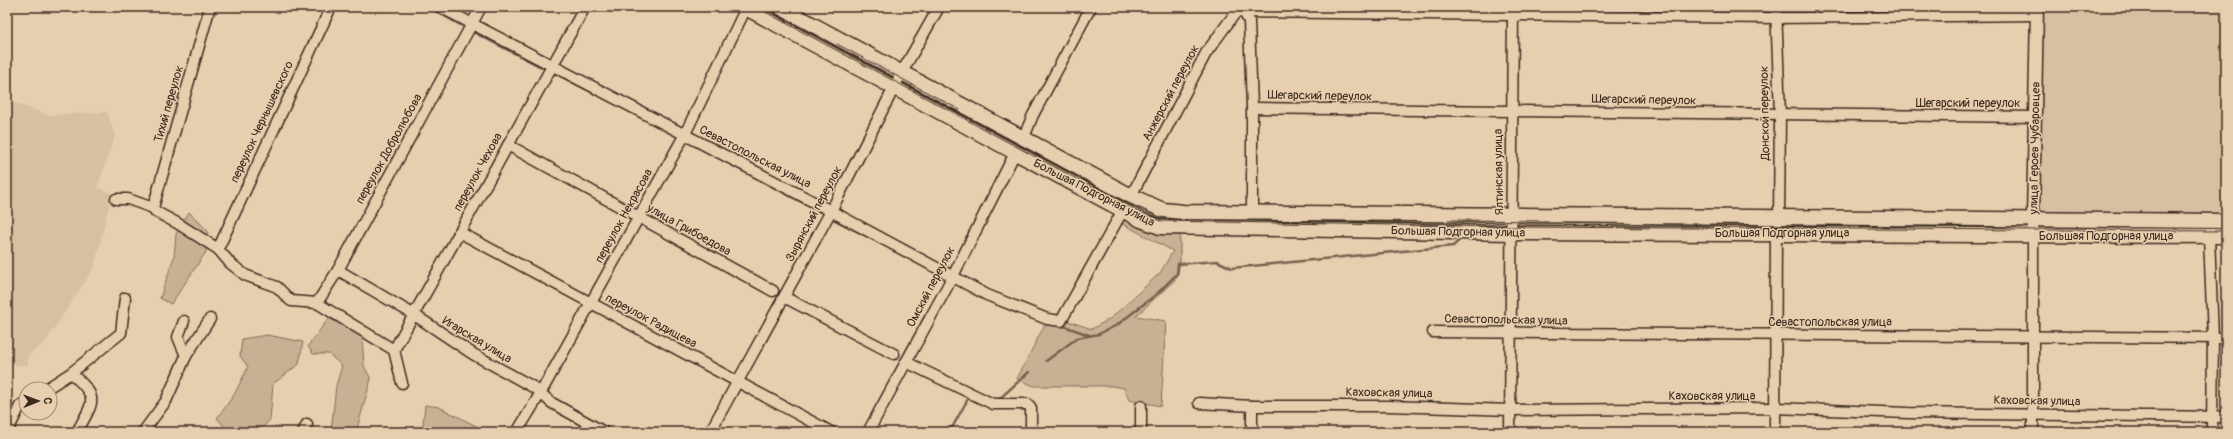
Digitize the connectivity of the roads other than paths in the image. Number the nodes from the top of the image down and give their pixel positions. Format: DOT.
graph roads {
  1 [pos="210,7"];
  2 [pos="331,7"];
  3 [pos="440,7"];
  4 [pos="481,7"];
  5 [pos="585,7"];
  6 [pos="745,7"];
  7 [pos="780,7"];
  8 [pos="939,7"];
  9 [pos="1091,7"];
  10 [pos="1776,7"];
  11 [pos="1242,10"];
  12 [pos="1374,10"];
  13 [pos="1513,11"];
  14 [pos="1854,11"];
  15 [pos="2037,11"];
  16 [pos="1776,18"];
  17 [pos="472,25"];
  18 [pos="552,66"];
  19 [pos="902,72"];
  20 [pos="894,88"];
  21 [pos="1252,108"];
  22 [pos="1512,111"];
  23 [pos="1780,115"];
  24 [pos="2036,117"];
  25 [pos="684,136"];
  26 [pos="1024,137"];
  27 [pos="508,145"];
  28 [pos="1015,153"];
  29 [pos="1131,196"];
  30 [pos="116,199"];
  31 [pos="153,208"];
  32 [pos="1123,210"];
  33 [pos="831,211"];
  34 [pos="1252,213"];
  35 [pos="1513,215"];
  36 [pos="638,216"];
  37 [pos="1779,218"];
  38 [pos="2033,220"];
  39 [pos="2226,221"];
  40 [pos="459,232"];
  41 [pos="1513,233"];
  42 [pos="1776,233"];
  43 [pos="2033,235"];
  44 [pos="2209,236"];
  45 [pos="2226,236"];
  46 [pos="218,249"];
  47 [pos="338,270"];
  48 [pos="953,276"];
  49 [pos="772,290"];
  50 [pos="784,297"];
  51 [pos="125,298"];
  52 [pos="317,303"];
  53 [pos="591,304"];
  54 [pos="413,314"];
  55 [pos="210,319"];
  56 [pos="184,321"];
  57 [pos="1433,332"];
  58 [pos="1511,334"];
  59 [pos="1775,335"];
  60 [pos="2033,337"];
  61 [pos="2214,338"];
  62 [pos="2226,338"];
  63 [pos="394,350"];
  64 [pos="894,354"];
  65 [pos="186,356"];
  66 [pos="906,362"];
  67 [pos="71,373"];
  68 [pos="58,381"];
  69 [pos="738,382"];
  70 [pos="402,383"];
  71 [pos="540,394"];
  72 [pos="1199,403"];
  73 [pos="1141,406"];
  74 [pos="1252,406"];
  75 [pos="1775,408"];
  76 [pos="18,410"];
  77 [pos="1511,410"];
  78 [pos="2033,413"];
  79 [pos="2211,417"];
  80 [pos="2226,417"];
  81 [pos="7,432"];
  82 [pos="77,432"];
  83 [pos="143,432"];
  84 [pos="517,432"];
  85 [pos="604,432"];
  86 [pos="710,432"];
  87 [pos="831,432"];
  88 [pos="868,432"];
  89 [pos="1031,432"];
  90 [pos="1141,432"];
  91 [pos="1252,432"];
  92 [pos="1510,432"];
  93 [pos="1775,432"];
  94 [pos="2033,432"];
  95 [pos="2212,432"];
  1 -- 31 [label="street, Тихий переулок"];
  2 -- 46 [label="street, переулок Чернышевского"];
  3 -- 17 [label="street, Севастопольская улица"];
  4 -- 17 [label="street, переулок Добролюбова"];
  5 -- 18 [label="street, переулок Чехова"];
  6 -- 20 [label="main road, Большая Подгорная улица"];
  6 -- 25 [label="street, переулок Некрасова"];
  7 -- 19 [label="main road, Большая Подгорная улица"];
  8 -- 19 [label="street, Зырянский переулок"];
  9 -- 26 [label="street"];
  10 -- 16 [label="street, Донской переулок"];
  11 -- 12 [label="street"];
  11 -- 21 [label="street"];
  11 -- 29 [label="street, Анжерский переулок"];
  12 -- 13 [label="street"];
  13 -- 16 [label="street"];
  13 -- 22 [label="street, Ялтинская улица"];
  14 -- 15 [label="street"];
  14 -- 16 [label="street"];
  15 -- 24 [label="street, улица Героев Чубаровцев"];
  16 -- 23 [label="street, Донской переулок"];
  17 -- 18 [label="street, Севастопольская улица"];
  17 -- 47 [label="street, переулок Добролюбова"];
  18 -- 25 [label="street, Севастопольская улица"];
  18 -- 27 [label="street, переулок Чехова"];
  19 -- 20 [label="street, Зырянский переулок"];
  19 -- 26 [label="main road, Большая Подгорная улица"];
  20 -- 28 [label="main road, Большая Подгорная улица"];
  20 -- 33 [label="street, Зырянский переулок"];
  21 -- 22 [label="street, Шегарский переулок"];
  21 -- 34 [label="street"];
  22 -- 23 [label="street, Шегарский переулок"];
  22 -- 35 [label="street, Ялтинская улица"];
  23 -- 24 [label="street, Шегарский переулок"];
  23 -- 37 [label="street, Донской переулок"];
  24 -- 38 [label="street, улица Героев Чубаровцев"];
  25 -- 33 [label="street, Севастопольская улица"];
  25 -- 36 [label="street, переулок Некрасова"];
  26 -- 29 [label="main road, Большая Подгорная улица"];
  27 -- 36 [label="street, улица Грибоедова"];
  27 -- 40 [label="street, переулок Чехова"];
  28 -- 32 [label="main road, Большая Подгорная улица"];
  28 -- 48 [label="street, Омский переулок"];
  29 -- 34 [label="main road, Большая Подгорная улица"];
  30 -- 31 [label="street"];
  31 -- 46 [label="street"];
  32 -- 41 [label="main road, Большая Подгорная улица"];
  32 -- 48 [label="street, Севастопольская улица"];
  33 -- 48 [label="street, Севастопольская улица"];
  33 -- 50 [label="street, Зырянский переулок"];
  34 -- 35 [label="main road, Большая Подгорная улица"];
  35 -- 37 [label="main road, Большая Подгорная улица"];
  35 -- 41 [label="street, Ялтинская улица"];
  36 -- 49 [label="street, улица Грибоедова"];
  36 -- 53 [label="street, переулок Некрасова"];
  37 -- 38 [label="main road, Большая Подгорная улица"];
  38 -- 39 [label="main road, Большая Подгорная улица"];
  38 -- 43 [label="street, улица Героев Чубаровцев"];
  40 -- 53 [label="street, переулок Радищева"];
  40 -- 54 [label="street, переулок Чехова"];
  41 -- 42 [label="main road, Большая Подгорная улица"];
  41 -- 58 [label="street, Ялтинская улица"];
  42 -- 43 [label="main road, Большая Подгорная улица"];
  42 -- 59 [label="street"];
  43 -- 44 [label="main road, Большая Подгорная улица"];
  43 -- 60 [label="street, улица Героев Чубаровцев"];
  44 -- 45 [label="main road, Большая Подгорная улица"];
  44 -- 61 [label="street"];
  46 -- 52 [label="street"];
  47 -- 52 [label="street, переулок Добролюбова"];
  47 -- 54 [label="street, Игарская улица"];
  48 -- 66 [label="street, Омский переулок"];
  50 -- 64 [label="street"];
  50 -- 69 [label="street, Зырянский переулок"];
  51 -- 67 [label="street"];
  52 -- 63 [label="street"];
  53 -- 69 [label="street, переулок Радищева"];
  53 -- 71 [label="street, переулок Некрасова"];
  54 -- 63 [label="street, переулок Чехова"];
  54 -- 71 [label="street, Игарская улица"];
  55 -- 65 [label="street"];
  56 -- 65 [label="street"];
  57 -- 58 [label="street, Севастопольская улица"];
  58 -- 59 [label="street, Севастопольская улица"];
  58 -- 77 [label="street, Ялтинская улица"];
  59 -- 60 [label="street, Севастопольская улица"];
  59 -- 75 [label="street"];
  60 -- 61 [label="street, Севастопольская улица"];
  60 -- 78 [label="street, улица Героев Чубаровцев"];
  61 -- 62 [label="street, Севастопольская улица"];
  61 -- 79 [label="street"];
  63 -- 70 [label="street"];
  65 -- 83 [label="street"];
  66 -- 88 [label="street, Омский переулок"];
  66 -- 89 [label="street"];
  67 -- 68 [label="street"];
  67 -- 82 [label="street"];
  69 -- 86 [label="street, Зырянский переулок"];
  69 -- 87 [label="street, переулок Радищева"];
  71 -- 84 [label="street, переулок Некрасова"];
  71 -- 85 [label="street, Игарская улица"];
  72 -- 74 [label="street, Каховская улица"];
  73 -- 90 [label="street"];
  74 -- 77 [label="street, Каховская улица"];
  74 -- 91 [label="street"];
  75 -- 77 [label="street, Каховская улица"];
  75 -- 78 [label="street, Каховская улица"];
  75 -- 93 [label="street"];
  76 -- 81 [label="street"];
  77 -- 92 [label="street, Ялтинская улица"];
  78 -- 79 [label="street, Каховская улица"];
  78 -- 94 [label="street, улица Героев Чубаровцев"];
  79 -- 80 [label="street, Каховская улица"];
  79 -- 95 [label="street"];
}
